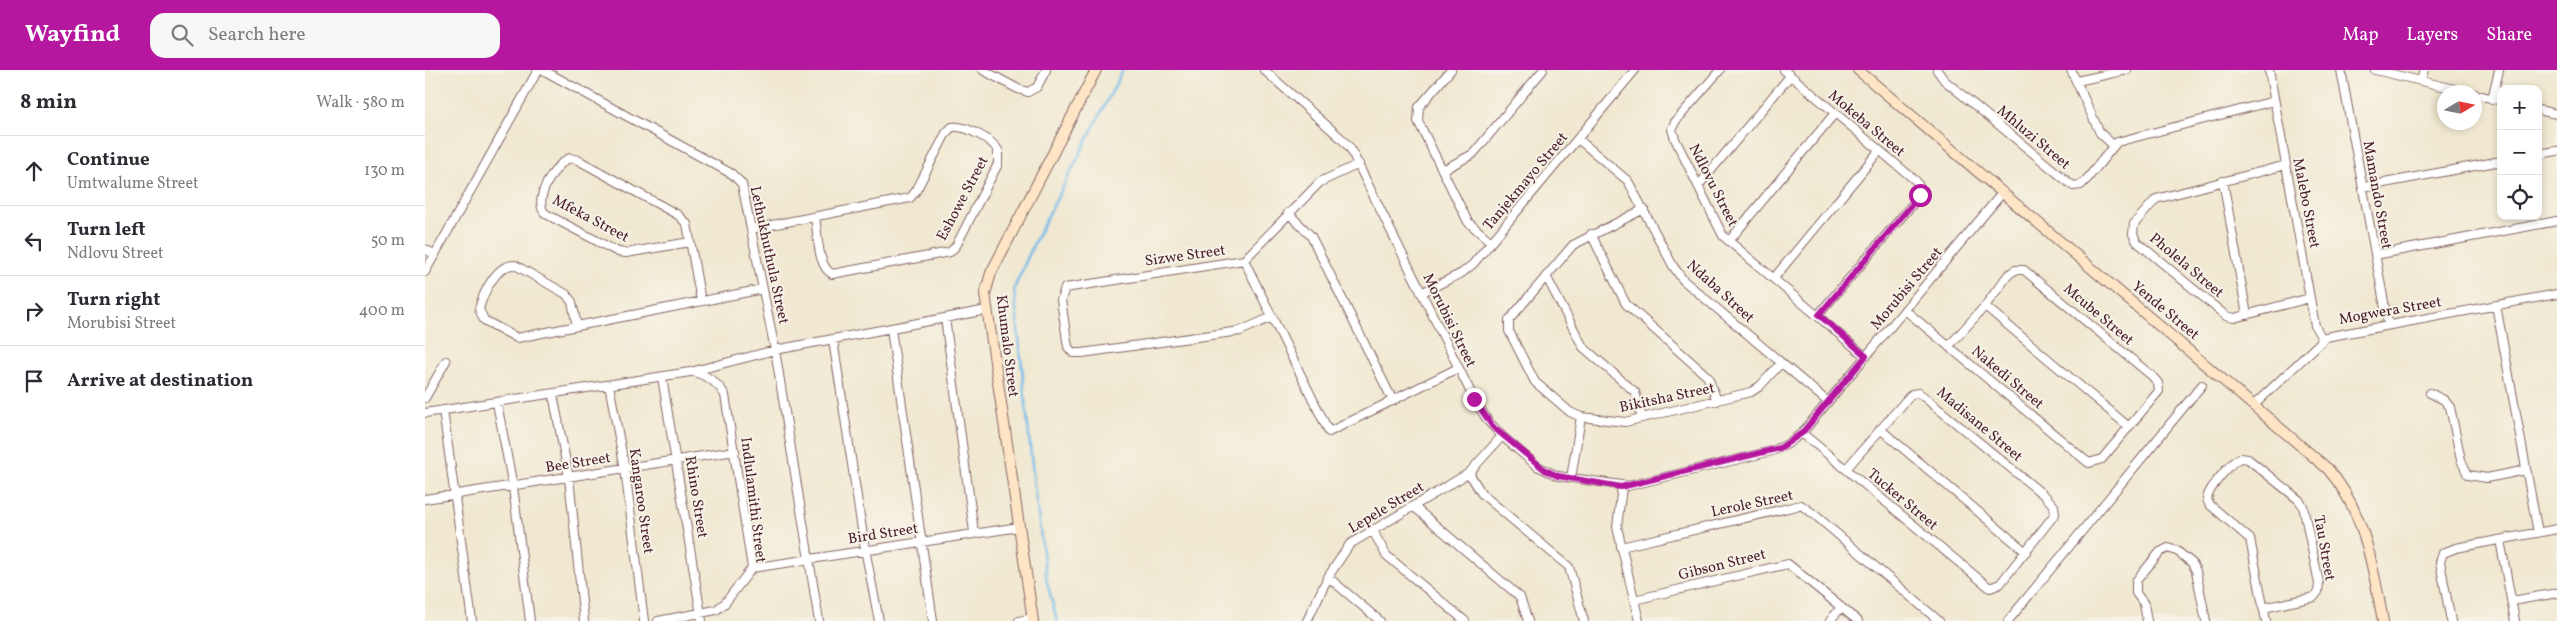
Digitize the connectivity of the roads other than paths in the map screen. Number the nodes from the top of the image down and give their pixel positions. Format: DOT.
graph roads {
  1 [pos="538,70"];
  2 [pos="543,70"];
  3 [pos="983,70"];
  4 [pos="1046,70"];
  5 [pos="1096,70"];
  6 [pos="1264,70"];
  7 [pos="1451,70"];
  8 [pos="1543,70"];
  9 [pos="1635,70"];
  10 [pos="1720,70"];
  11 [pos="1783,70"];
  12 [pos="1858,70"];
  13 [pos="1937,70"];
  14 [pos="2071,70"];
  15 [pos="2127,70"];
  16 [pos="2269,70"];
  17 [pos="2341,70"];
  18 [pos="2375,70"];
  19 [pos="2424,70"];
  20 [pos="2499,70"];
  21 [pos="1790,76"];
  22 [pos="2077,81"];
  23 [pos="2421,81"];
  24 [pos="2438,85"];
  25 [pos="2482,96"];
  26 [pos="2492,98"];
  27 [pos="2497,100"];
  28 [pos="2274,101"];
  29 [pos="2542,111"];
  30 [pos="1835,113"];
  31 [pos="2557,114"];
  32 [pos="1578,139"];
  33 [pos="2113,145"];
  34 [pos="1879,151"];
  35 [pos="2557,151"];
  36 [pos="2542,153"];
  37 [pos="2497,162"];
  38 [pos="1359,164"];
  39 [pos="2285,165"];
  40 [pos="1443,170"];
  41 [pos="2223,181"];
  42 [pos="1698,186"];
  43 [pos="2363,187"];
  44 [pos="2003,192"];
  45 [pos="1644,209"];
  46 [pos="1289,213"];
  47 [pos="815,217"];
  48 [pos="2557,221"];
  49 [pos="751,229"];
  50 [pos="1591,234"];
  51 [pos="1729,241"];
  52 [pos="690,242"];
  53 [pos="1491,242"];
  54 [pos="425,249"];
  55 [pos="435,254"];
  56 [pos="2375,255"];
  57 [pos="1244,260"];
  58 [pos="425,272"];
  59 [pos="1546,276"];
  60 [pos="1774,278"];
  61 [pos="763,289"];
  62 [pos="1421,293"];
  63 [pos="2557,294"];
  64 [pos="2310,298"];
  65 [pos="701,301"];
  66 [pos="2496,305"];
  67 [pos="1985,306"];
  68 [pos="987,310"];
  69 [pos="1905,310"];
  70 [pos="1819,315"];
  71 [pos="2247,315"];
  72 [pos="1272,317"];
  73 [pos="945,318"];
  74 [pos="2388,324"];
  75 [pos="577,326"];
  76 [pos="891,329"];
  77 [pos="2322,339"];
  78 [pos="833,340"];
  79 [pos="1949,346"];
  80 [pos="775,350"];
  81 [pos="1866,356"];
  82 [pos="446,361"];
  83 [pos="1781,363"];
  84 [pos="1458,368"];
  85 [pos="690,372"];
  86 [pos="662,377"];
  87 [pos="2202,385"];
  88 [pos="609,386"];
  89 [pos="2430,392"];
  90 [pos="553,394"];
  91 [pos="425,398"];
  92 [pos="1393,400"];
  93 [pos="1717,401"];
  94 [pos="1828,402"];
  95 [pos="497,403"];
  96 [pos="2254,405"];
  97 [pos="443,410"];
  98 [pos="425,413"];
  99 [pos="1581,417"];
  100 [pos="1642,418"];
  101 [pos="2129,427"];
  102 [pos="1880,429"];
  103 [pos="1802,433"];
  104 [pos="1502,436"];
  105 [pos="735,451"];
  106 [pos="677,460"];
  107 [pos="2093,463"];
  108 [pos="625,469"];
  109 [pos="1846,469"];
  110 [pos="2526,470"];
  111 [pos="1469,473"];
  112 [pos="569,478"];
  113 [pos="1571,478"];
  114 [pos="513,487"];
  115 [pos="1621,487"];
  116 [pos="455,496"];
  117 [pos="425,499"];
  118 [pos="1413,506"];
  119 [pos="1019,527"];
  120 [pos="1372,529"];
  121 [pos="2557,529"];
  122 [pos="974,532"];
  123 [pos="2538,533"];
  124 [pos="2500,540"];
  125 [pos="920,541"];
  126 [pos="1621,547"];
  127 [pos="865,549"];
  128 [pos="2026,552"];
  129 [pos="809,558"];
  130 [pos="752,568"];
  131 [pos="1328,577"];
  132 [pos="2557,593"];
  133 [pos="1634,600"];
  134 [pos="2512,601"];
  135 [pos="1841,607"];
  136 [pos="2263,608"];
  137 [pos="702,617"];
  138 [pos="1032,620"];
  139 [pos="472,621"];
  140 [pos="531,621"];
  141 [pos="584,621"];
  142 [pos="644,621"];
  143 [pos="658,621"];
  144 [pos="819,621"];
  145 [pos="879,621"];
  146 [pos="933,621"];
  147 [pos="1019,621"];
  148 [pos="1307,621"];
  149 [pos="1380,621"];
  150 [pos="1465,621"];
  151 [pos="1528,621"];
  152 [pos="1584,621"];
  153 [pos="1639,621"];
  154 [pos="1830,621"];
  155 [pos="1858,621"];
  156 [pos="1939,621"];
  157 [pos="2008,621"];
  158 [pos="2147,621"];
  159 [pos="2206,621"];
  160 [pos="2266,621"];
  161 [pos="2383,621"];
  162 [pos="2451,621"];
  163 [pos="2515,621"];
  1 -- 55 [label="street"];
  2 -- 49 [label="street, Lethukhuthula Street"];
  3 -- 4 [label="street"];
  5 -- 68 [label="street, Khumalo Street"];
  6 -- 38 [label="street, Morubisi Street"];
  7 -- 40 [label="street"];
  8 -- 40 [label="street"];
  9 -- 32 [label="street, Tanjekmayo Street"];
  10 -- 42 [label="street, Ndlovu Street"];
  11 -- 21 [label="street"];
  12 -- 44 [label="street, Yende Street"];
  13 -- 33 [label="street, Mhluzi Street"];
  14 -- 22 [label="street"];
  15 -- 22 [label="street"];
  16 -- 28 [label="street, Malebo Street"];
  17 -- 43 [label="street, Mamando Street"];
  18 -- 23 [label="street"];
  19 -- 23 [label="street"];
  20 -- 26 [label="street"];
  21 -- 30 [label="street, Mokeba Street"];
  21 -- 42 [label="street"];
  22 -- 33 [label="street"];
  23 -- 24 [label="street"];
  25 -- 26 [label="street"];
  26 -- 27 [label="street"];
  28 -- 33 [label="street"];
  28 -- 39 [label="street, Malebo Street"];
  29 -- 31 [label="street"];
  30 -- 34 [label="street, Mokeba Street"];
  30 -- 51 [label="street"];
  32 -- 45 [label="street, Ndaba Street"];
  32 -- 53 [label="street, Tanjekmayo Street"];
  34 -- 60 [label="street"];
  34 -- 70 [label="street, Mokeba Street"];
  35 -- 36 [label="street"];
  37 -- 43 [label="street"];
  38 -- 46 [label="street"];
  38 -- 62 [label="street, Morubisi Street"];
  39 -- 41 [label="street, Pholela Street"];
  39 -- 64 [label="street, Malebo Street"];
  40 -- 53 [label="street"];
  41 -- 71 [label="street"];
  41 -- 71 [label="street, Pholela Street"];
  42 -- 51 [label="street, Ndlovu Street"];
  43 -- 56 [label="street, Mamando Street"];
  44 -- 69 [label="street, Morubisi Street"];
  44 -- 96 [label="street, Yende Street"];
  45 -- 50 [label="street, Bikitsha Street"];
  45 -- 83 [label="street, Ndaba Street"];
  46 -- 57 [label="street"];
  46 -- 92 [label="street"];
  47 -- 47 [label="street, Eshowe Street"];
  47 -- 49 [label="street, Eshowe Street"];
  48 -- 56 [label="street"];
  49 -- 61 [label="street, Lethukhuthula Street"];
  50 -- 59 [label="street, Bikitsha Street"];
  50 -- 93 [label="street"];
  51 -- 60 [label="street, Ndlovu Street"];
  52 -- 52 [label="street, Mfeka Street"];
  52 -- 65 [label="street, Mfeka Street"];
  53 -- 62 [label="street, Tanjekmayo Street"];
  54 -- 55 [label="street"];
  55 -- 58 [label="street"];
  56 -- 74 [label="street, Mamando Street"];
  57 -- 72 [label="street, Sizwe Street"];
  57 -- 72 [label="street, Sizwe Street"];
  59 -- 99 [label="street, Bikitsha Street"];
  59 -- 100 [label="street"];
  60 -- 70 [label="street, Ndlovu Street"];
  61 -- 65 [label="street"];
  61 -- 80 [label="street, Lethukhuthula Street"];
  62 -- 84 [label="street, Morubisi Street"];
  63 -- 66 [label="street, Mogwera Street"];
  64 -- 71 [label="street, Pholela Street"];
  64 -- 77 [label="street, Malebo Street"];
  65 -- 75 [label="street"];
  66 -- 74 [label="street, Mogwera Street"];
  66 -- 110 [label="street"];
  67 -- 79 [label="street, Mcube Street"];
  67 -- 101 [label="street"];
  67 -- 101 [label="street, Mcube Street"];
  68 -- 73 [label="street"];
  68 -- 119 [label="street, Khumalo Street"];
  69 -- 79 [label="street, Nakedi Street"];
  69 -- 81 [label="street, Morubisi Street"];
  70 -- 81 [label="street, Ndlovu Street"];
  72 -- 92 [label="street, Sizwe Street"];
  73 -- 76 [label="street"];
  73 -- 122 [label="street"];
  74 -- 77 [label="street, Mogwera Street"];
  75 -- 75 [label="street"];
  76 -- 78 [label="street"];
  76 -- 125 [label="street"];
  77 -- 96 [label="street, Mogwera Street"];
  78 -- 80 [label="street"];
  78 -- 127 [label="street"];
  79 -- 107 [label="street, Nakedi Street"];
  80 -- 85 [label="street"];
  80 -- 129 [label="street, Lethukhuthula Street"];
  81 -- 94 [label="street, Morubisi Street"];
  82 -- 91 [label="street"];
  83 -- 93 [label="street, Bikitsha Street"];
  83 -- 94 [label="street, Ndaba Street"];
  84 -- 92 [label="street"];
  84 -- 104 [label="street, Morubisi Street"];
  85 -- 86 [label="street"];
  85 -- 105 [label="street, Indlulamithi Street"];
  86 -- 88 [label="street"];
  86 -- 106 [label="street, Rhino Street"];
  87 -- 157 [label="street"];
  88 -- 90 [label="street"];
  88 -- 108 [label="street, Kangaroo Street"];
  89 -- 110 [label="street"];
  90 -- 95 [label="street"];
  90 -- 112 [label="street"];
  93 -- 100 [label="street, Bikitsha Street"];
  94 -- 103 [label="street, Morubisi Street"];
  95 -- 97 [label="street"];
  95 -- 114 [label="street"];
  96 -- 161 [label="street, Yende Street"];
  97 -- 98 [label="street"];
  97 -- 116 [label="street"];
  99 -- 100 [label="street, Bikitsha Street"];
  99 -- 113 [label="street"];
  101 -- 107 [label="street, Mcube Street"];
  102 -- 109 [label="street, Madisane Street"];
  102 -- 128 [label="street"];
  102 -- 128 [label="street, Madisane Street"];
  103 -- 109 [label="street, Tucker Street"];
  103 -- 115 [label="street, Morubisi Street"];
  104 -- 111 [label="street, Lepele Street"];
  104 -- 113 [label="street, Morubisi Street"];
  105 -- 106 [label="street, Bee Street"];
  105 -- 130 [label="street, Indlulamithi Street"];
  106 -- 108 [label="street, Bee Street"];
  106 -- 137 [label="street, Rhino Street"];
  108 -- 112 [label="street, Bee Street"];
  108 -- 142 [label="street, Kangaroo Street"];
  109 -- 128 [label="street, Tucker Street"];
  110 -- 123 [label="street"];
  111 -- 118 [label="street, Lepele Street"];
  111 -- 152 [label="street"];
  112 -- 114 [label="street, Bee Street"];
  112 -- 141 [label="street"];
  113 -- 115 [label="street, Morubisi Street"];
  114 -- 116 [label="street, Bee Street"];
  114 -- 140 [label="street"];
  115 -- 126 [label="street"];
  116 -- 117 [label="street, Bee Street"];
  116 -- 139 [label="street"];
  118 -- 120 [label="street, Lepele Street"];
  118 -- 151 [label="street"];
  119 -- 122 [label="street, Bird Street"];
  119 -- 138 [label="street, Khumalo Street"];
  120 -- 131 [label="street, Lepele Street"];
  120 -- 150 [label="street"];
  121 -- 123 [label="street"];
  122 -- 125 [label="street, Bird Street"];
  123 -- 124 [label="street"];
  124 -- 134 [label="street"];
  124 -- 162 [label="street"];
  125 -- 127 [label="street, Bird Street"];
  125 -- 146 [label="street"];
  126 -- 133 [label="street"];
  126 -- 156 [label="street, Lerole Street"];
  127 -- 129 [label="street, Bird Street"];
  127 -- 145 [label="street"];
  129 -- 130 [label="street, Bird Street"];
  129 -- 144 [label="street, Lethukhuthula Street"];
  130 -- 137 [label="street, Indlulamithi Street"];
  131 -- 148 [label="street, Lepele Street"];
  131 -- 149 [label="street"];
  132 -- 134 [label="street"];
  133 -- 135 [label="street, Gibson Street"];
  133 -- 153 [label="street"];
  134 -- 163 [label="street"];
  135 -- 154 [label="street"];
  135 -- 155 [label="street, Gibson Street"];
  136 -- 136 [label="street, Tau Street"];
  136 -- 160 [label="street, Tau Street"];
  137 -- 143 [label="street, Indlulamithi Street"];
  138 -- 147 [label="street"];
  158 -- 159 [label="street"];
}
